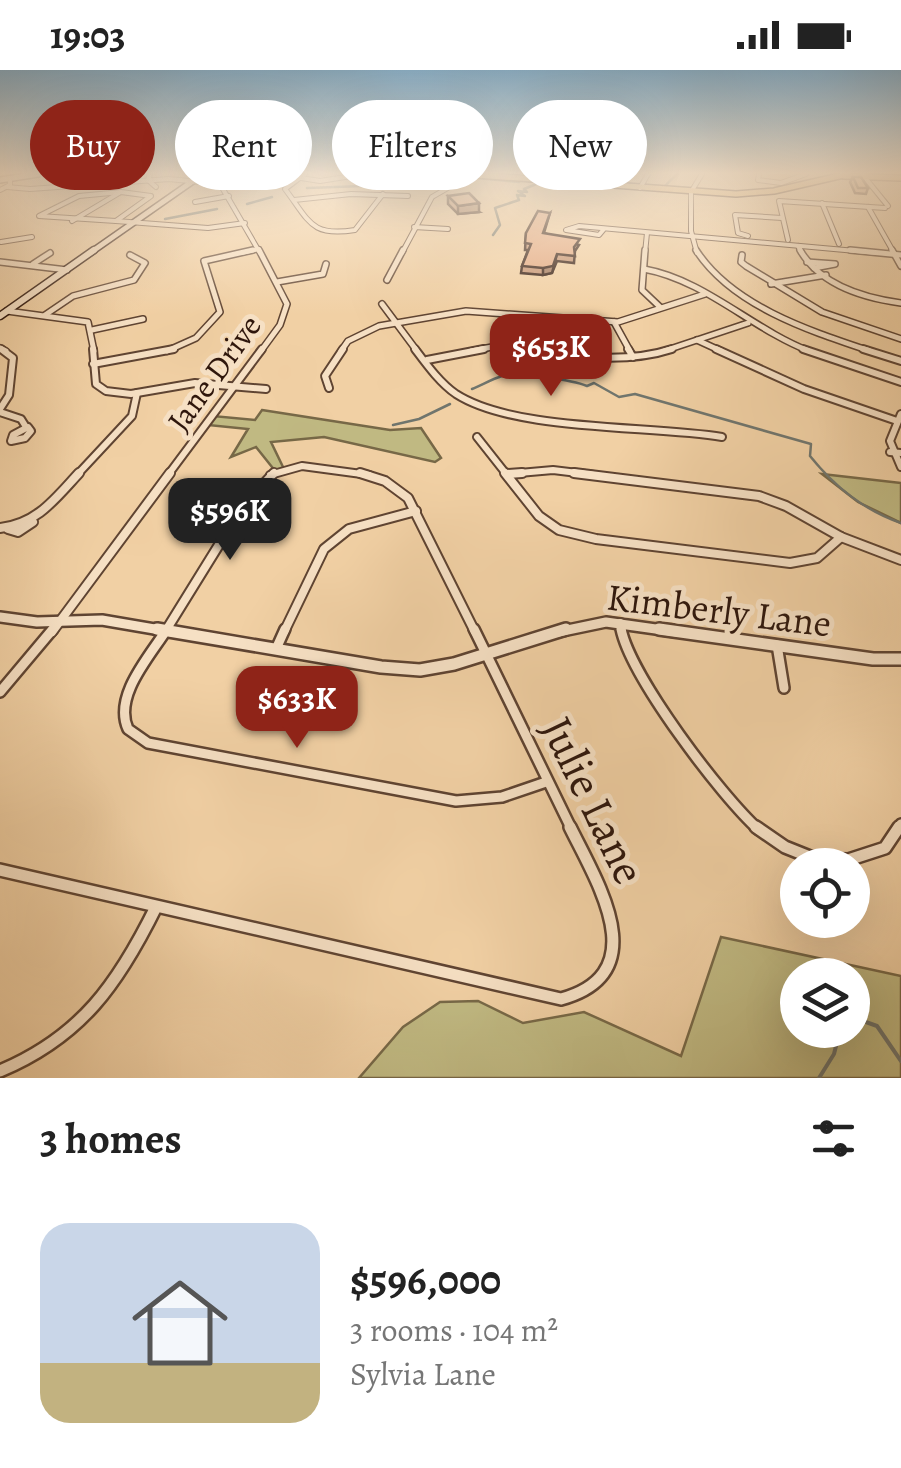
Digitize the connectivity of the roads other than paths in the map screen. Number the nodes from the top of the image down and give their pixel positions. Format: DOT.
graph roads {
  1 [pos="74,221"];
  2 [pos="244,221"];
  3 [pos="310,221"];
  4 [pos="362,221"];
  5 [pos="418,221"];
  6 [pos="693,221"];
  7 [pos="736,221"];
  8 [pos="783,221"];
  9 [pos="829,221"];
  10 [pos="877,221"];
  11 [pos="115,222"];
  12 [pos="135,222"];
  13 [pos="246,224"];
  14 [pos="414,227"];
  15 [pos="604,229"];
  16 [pos="448,230"];
  17 [pos="335,233"];
  18 [pos="647,233"];
  19 [pos="693,236"];
  20 [pos="32,237"];
  21 [pos="764,240"];
  22 [pos="788,240"];
  23 [pos="0,242"];
  24 [pos="335,242"];
  25 [pos="839,244"];
  26 [pos="798,246"];
  27 [pos="259,249"];
  28 [pos="896,253"];
  29 [pos="50,254"];
  30 [pos="130,254"];
  31 [pos="742,255"];
  32 [pos="0,262"];
  33 [pos="808,262"];
  34 [pos="326,264"];
  35 [pos="32,265"];
  36 [pos="901,266"];
  37 [pos="69,268"];
  38 [pos="814,268"];
  39 [pos="644,269"];
  40 [pos="25,270"];
  41 [pos="826,276"];
  42 [pos="387,280"];
  43 [pos="278,282"];
  44 [pos="128,284"];
  45 [pos="771,284"];
  46 [pos="137,287"];
  47 [pos="705,294"];
  48 [pos="901,303"];
  49 [pos="382,304"];
  50 [pos="660,307"];
  51 [pos="8,311"];
  52 [pos="45,314"];
  53 [pos="0,316"];
  54 [pos="144,319"];
  55 [pos="397,322"];
  56 [pos="614,322"];
  57 [pos="748,323"];
  58 [pos="92,330"];
  59 [pos="901,339"];
  60 [pos="697,340"];
  61 [pos="0,348"];
  62 [pos="633,357"];
  63 [pos="427,360"];
  64 [pos="901,361"];
  65 [pos="93,364"];
  66 [pos="901,382"];
  67 [pos="234,386"];
  68 [pos="330,388"];
  69 [pos="266,389"];
  70 [pos="138,394"];
  71 [pos="0,410"];
  72 [pos="899,417"];
  73 [pos="26,427"];
  74 [pos="722,436"];
  75 [pos="477,437"];
  76 [pos="890,452"];
  77 [pos="901,454"];
  78 [pos="901,467"];
  79 [pos="507,474"];
  80 [pos="416,511"];
  81 [pos="4,528"];
  82 [pos="841,537"];
  83 [pos="901,560"];
  84 [pos="0,618"];
  85 [pos="59,621"];
  86 [pos="620,622"];
  87 [pos="166,631"];
  88 [pos="777,645"];
  89 [pos="276,649"];
  90 [pos="486,654"];
  91 [pos="901,659"];
  92 [pos="784,688"];
  93 [pos="0,692"];
  94 [pos="546,782"];
  95 [pos="901,824"];
  96 [pos="0,870"];
  97 [pos="156,907"];
  98 [pos="0,1071"];
  1 -- 11 [label="street"];
  2 -- 13 [label="street, Jane Drive"];
  3 -- 17 [label="street"];
  4 -- 17 [label="street"];
  5 -- 14 [label="street"];
  6 -- 19 [label="street"];
  7 -- 21 [label="street"];
  8 -- 22 [label="street"];
  9 -- 25 [label="street"];
  10 -- 28 [label="street"];
  11 -- 12 [label="street"];
  12 -- 13 [label="street"];
  12 -- 37 [label="main road"];
  13 -- 27 [label="street, Jane Drive"];
  14 -- 16 [label="street"];
  14 -- 42 [label="street"];
  15 -- 15 [label="street"];
  15 -- 18 [label="street"];
  17 -- 24 [label="street"];
  18 -- 19 [label="street"];
  18 -- 39 [label="street"];
  19 -- 21 [label="street"];
  19 -- 64 [label="street"];
  20 -- 23 [label="street"];
  21 -- 22 [label="street"];
  21 -- 26 [label="street"];
  22 -- 25 [label="street"];
  25 -- 28 [label="street"];
  26 -- 28 [label="street"];
  26 -- 33 [label="street"];
  27 -- 43 [label="street, Jane Drive"];
  27 -- 65 [label="street"];
  28 -- 36 [label="street"];
  29 -- 35 [label="street"];
  30 -- 44 [label="street"];
  31 -- 45 [label="street"];
  32 -- 35 [label="street"];
  33 -- 38 [label="street"];
  33 -- 38 [label="street"];
  34 -- 43 [label="street"];
  35 -- 37 [label="street"];
  35 -- 40 [label="street"];
  37 -- 51 [label="main road"];
  38 -- 41 [label="street"];
  39 -- 47 [label="street"];
  39 -- 50 [label="street"];
  41 -- 45 [label="street"];
  41 -- 48 [label="street"];
  43 -- 67 [label="street, Jane Drive"];
  44 -- 46 [label="street"];
  44 -- 52 [label="street"];
  45 -- 59 [label="street"];
  47 -- 50 [label="street"];
  47 -- 57 [label="street"];
  49 -- 55 [label="street"];
  50 -- 56 [label="street"];
  51 -- 52 [label="street"];
  51 -- 53 [label="main road"];
  52 -- 58 [label="street"];
  54 -- 58 [label="street"];
  55 -- 56 [label="street"];
  55 -- 63 [label="street"];
  55 -- 68 [label="street"];
  56 -- 62 [label="street"];
  57 -- 60 [label="street"];
  57 -- 66 [label="street"];
  58 -- 65 [label="street"];
  60 -- 62 [label="street"];
  60 -- 72 [label="street"];
  61 -- 71 [label="street"];
  62 -- 63 [label="street"];
  63 -- 74 [label="street"];
  65 -- 70 [label="street"];
  67 -- 69 [label="street"];
  67 -- 70 [label="street"];
  67 -- 85 [label="street, Jane Drive"];
  70 -- 81 [label="street"];
  71 -- 73 [label="street"];
  72 -- 76 [label="street"];
  75 -- 79 [label="street"];
  76 -- 77 [label="street"];
  76 -- 78 [label="street"];
  79 -- 82 [label="street"];
  79 -- 82 [label="street"];
  80 -- 87 [label="street, Julie Lane"];
  80 -- 89 [label="street"];
  80 -- 90 [label="street, Julie Lane"];
  82 -- 83 [label="street"];
  84 -- 85 [label="street, Kimberly Lane"];
  85 -- 87 [label="street, Kimberly Lane"];
  85 -- 93 [label="street, Jane Drive"];
  86 -- 88 [label="street, Kimberly Lane"];
  86 -- 90 [label="street, Kimberly Lane"];
  86 -- 95 [label="street"];
  87 -- 89 [label="street, Kimberly Lane"];
  87 -- 94 [label="street"];
  88 -- 91 [label="street, Kimberly Lane"];
  88 -- 92 [label="street"];
  89 -- 90 [label="street, Kimberly Lane"];
  90 -- 94 [label="street, Julie Lane"];
  94 -- 97 [label="street, Julie Lane"];
  96 -- 97 [label="street, Julie Lane"];
  97 -- 98 [label="street"];
}
